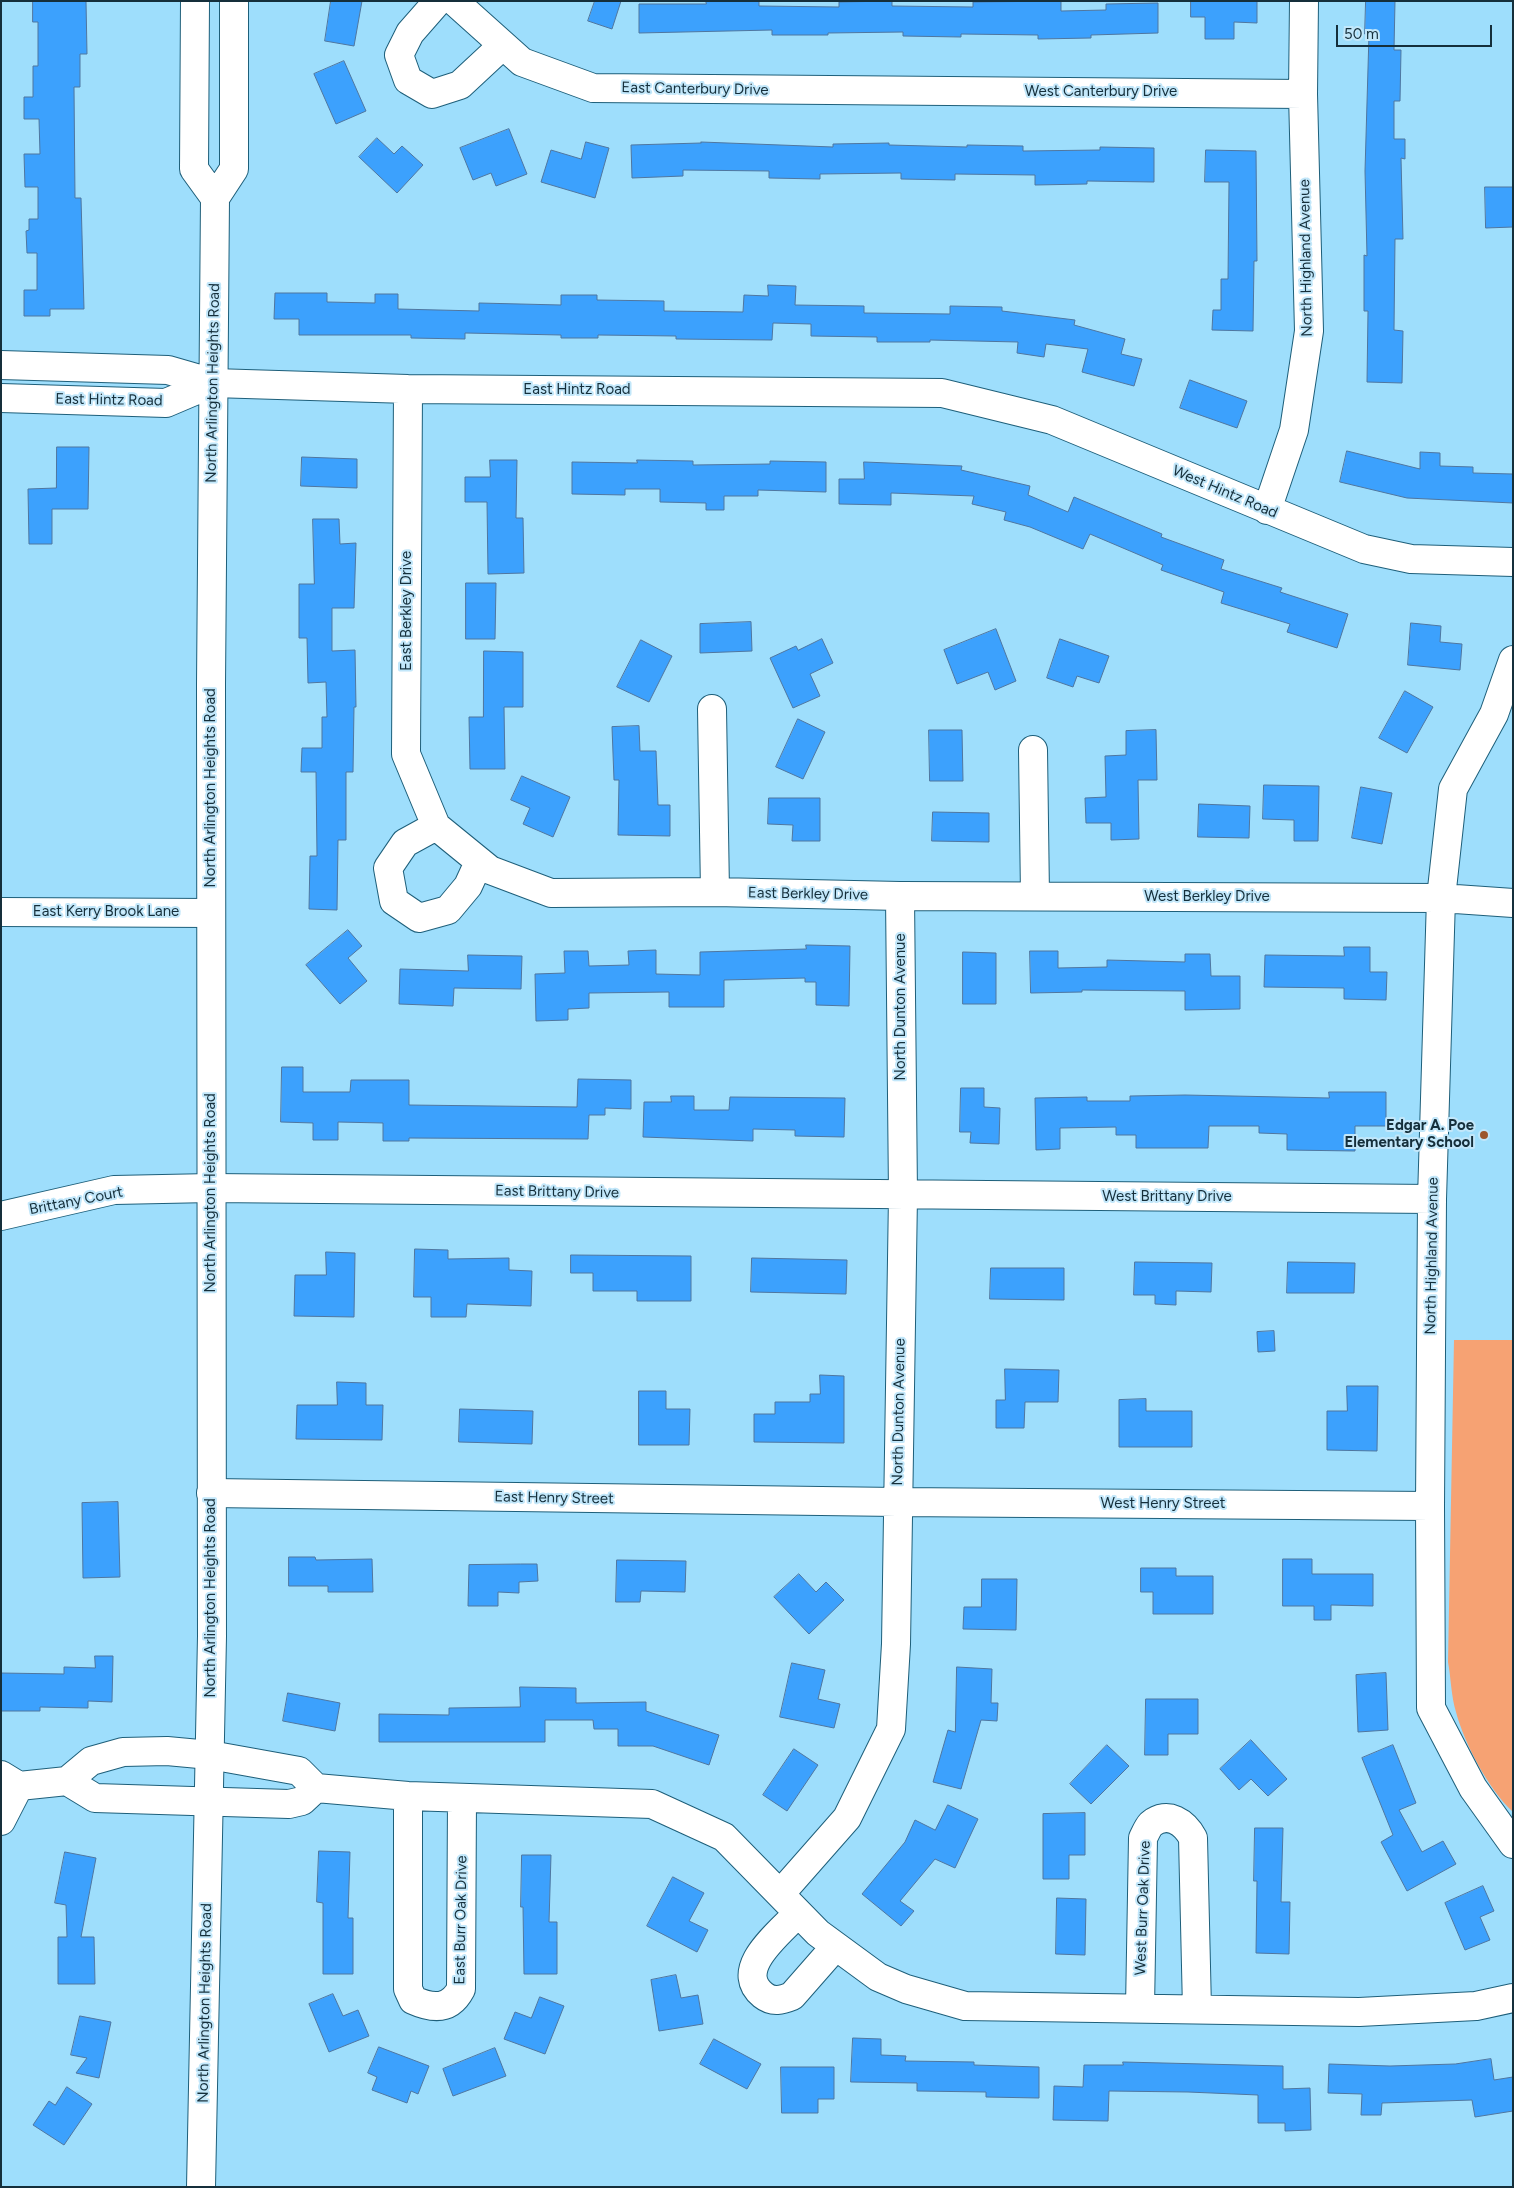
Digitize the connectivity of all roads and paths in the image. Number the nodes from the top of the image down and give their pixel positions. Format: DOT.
graph roads {
  1 [pos="195,1"];
  2 [pos="234,1"];
  3 [pos="438,1"];
  4 [pos="454,1"];
  5 [pos="1304,1"];
  6 [pos="503,45"];
  7 [pos="899,91"];
  8 [pos="1303,94"];
  9 [pos="215,198"];
  10 [pos="1,365"];
  11 [pos="213,383"];
  12 [pos="408,389"];
  13 [pos="942,393"];
  14 [pos="1,398"];
  15 [pos="1267,510"];
  16 [pos="1513,562"];
  17 [pos="1513,660"];
  18 [pos="712,709"];
  19 [pos="1033,750"];
  20 [pos="436,826"];
  21 [pos="480,862"];
  22 [pos="715,892"];
  23 [pos="900,896"];
  24 [pos="1035,896"];
  25 [pos="1441,898"];
  26 [pos="1513,902"];
  27 [pos="1,912"];
  28 [pos="211,913"];
  29 [pos="211,1188"];
  30 [pos="903,1195"];
  31 [pos="1432,1199"];
  32 [pos="1,1216"];
  33 [pos="211,1493"];
  34 [pos="897,1502"];
  35 [pos="1430,1506"];
  36 [pos="210,1755"];
  37 [pos="10,1780"];
  38 [pos="67,1781"];
  39 [pos="316,1788"];
  40 [pos="408,1796"];
  41 [pos="462,1798"];
  42 [pos="210,1803"];
  43 [pos="1,1821"];
  44 [pos="1513,1844"];
  45 [pos="790,1903"];
  46 [pos="835,1947"];
  47 [pos="1513,1998"];
  48 [pos="1140,2008"];
  49 [pos="1197,2009"];
  50 [pos="201,2187"];
  1 -- 9 [label="street"];
  2 -- 9 [label="street"];
  3 -- 6 [label="street"];
  4 -- 6 [label="street, East Canterbury Drive"];
  5 -- 8 [label="street, North Highland Avenue"];
  6 -- 7 [label="street, East Canterbury Drive"];
  7 -- 8 [label="street, West Canterbury Drive"];
  8 -- 15 [label="street, North Highland Avenue"];
  9 -- 11 [label="street, North Arlington Heights Road"];
  10 -- 11 [label="street, East Hintz Road"];
  11 -- 12 [label="street, East Hintz Road"];
  11 -- 14 [label="street, East Hintz Road"];
  11 -- 28 [label="street, North Arlington Heights Road"];
  12 -- 13 [label="street, East Hintz Road"];
  12 -- 20 [label="street, East Berkley Drive"];
  13 -- 15 [label="street, West Hintz Road"];
  15 -- 16 [label="street, West Hintz Road"];
  17 -- 25 [label="street, North Highland Avenue"];
  18 -- 22 [label="street"];
  19 -- 24 [label="street"];
  20 -- 21 [label="street, East Berkley Drive"];
  20 -- 21 [label="street"];
  21 -- 22 [label="street, East Berkley Drive"];
  22 -- 23 [label="street, East Berkley Drive"];
  23 -- 24 [label="street, West Berkley Drive"];
  23 -- 30 [label="street, North Dunton Avenue"];
  24 -- 25 [label="street, West Berkley Drive"];
  25 -- 26 [label="street, West Berkley Drive"];
  25 -- 31 [label="street, North Highland Avenue"];
  27 -- 28 [label="street, East Kerry Brook Lane"];
  28 -- 29 [label="street, North Arlington Heights Road"];
  29 -- 30 [label="street, East Brittany Drive"];
  29 -- 32 [label="street, Brittany Court"];
  29 -- 33 [label="street, North Arlington Heights Road"];
  30 -- 31 [label="street, West Brittany Drive"];
  30 -- 34 [label="street, North Dunton Avenue"];
  31 -- 35 [label="street, North Highland Avenue"];
  33 -- 34 [label="street, East Henry Street"];
  33 -- 36 [label="street, North Arlington Heights Road"];
  34 -- 35 [label="street, West Henry Street"];
  34 -- 45 [label="street, North Dunton Avenue"];
  35 -- 44 [label="street, North Highland Avenue"];
  36 -- 38 [label="street"];
  36 -- 39 [label="street"];
  36 -- 42 [label="street, North Arlington Heights Road"];
  37 -- 38 [label="street"];
  37 -- 43 [label="street"];
  38 -- 42 [label="street"];
  39 -- 40 [label="street"];
  39 -- 42 [label="street"];
  40 -- 41 [label="street"];
  40 -- 41 [label="street, East Burr Oak Drive"];
  41 -- 45 [label="street"];
  42 -- 50 [label="street, North Arlington Heights Road"];
  45 -- 46 [label="street"];
  45 -- 46 [label="street"];
  46 -- 48 [label="street"];
  47 -- 49 [label="street"];
  48 -- 49 [label="street"];
  48 -- 49 [label="street, West Burr Oak Drive"];
}
